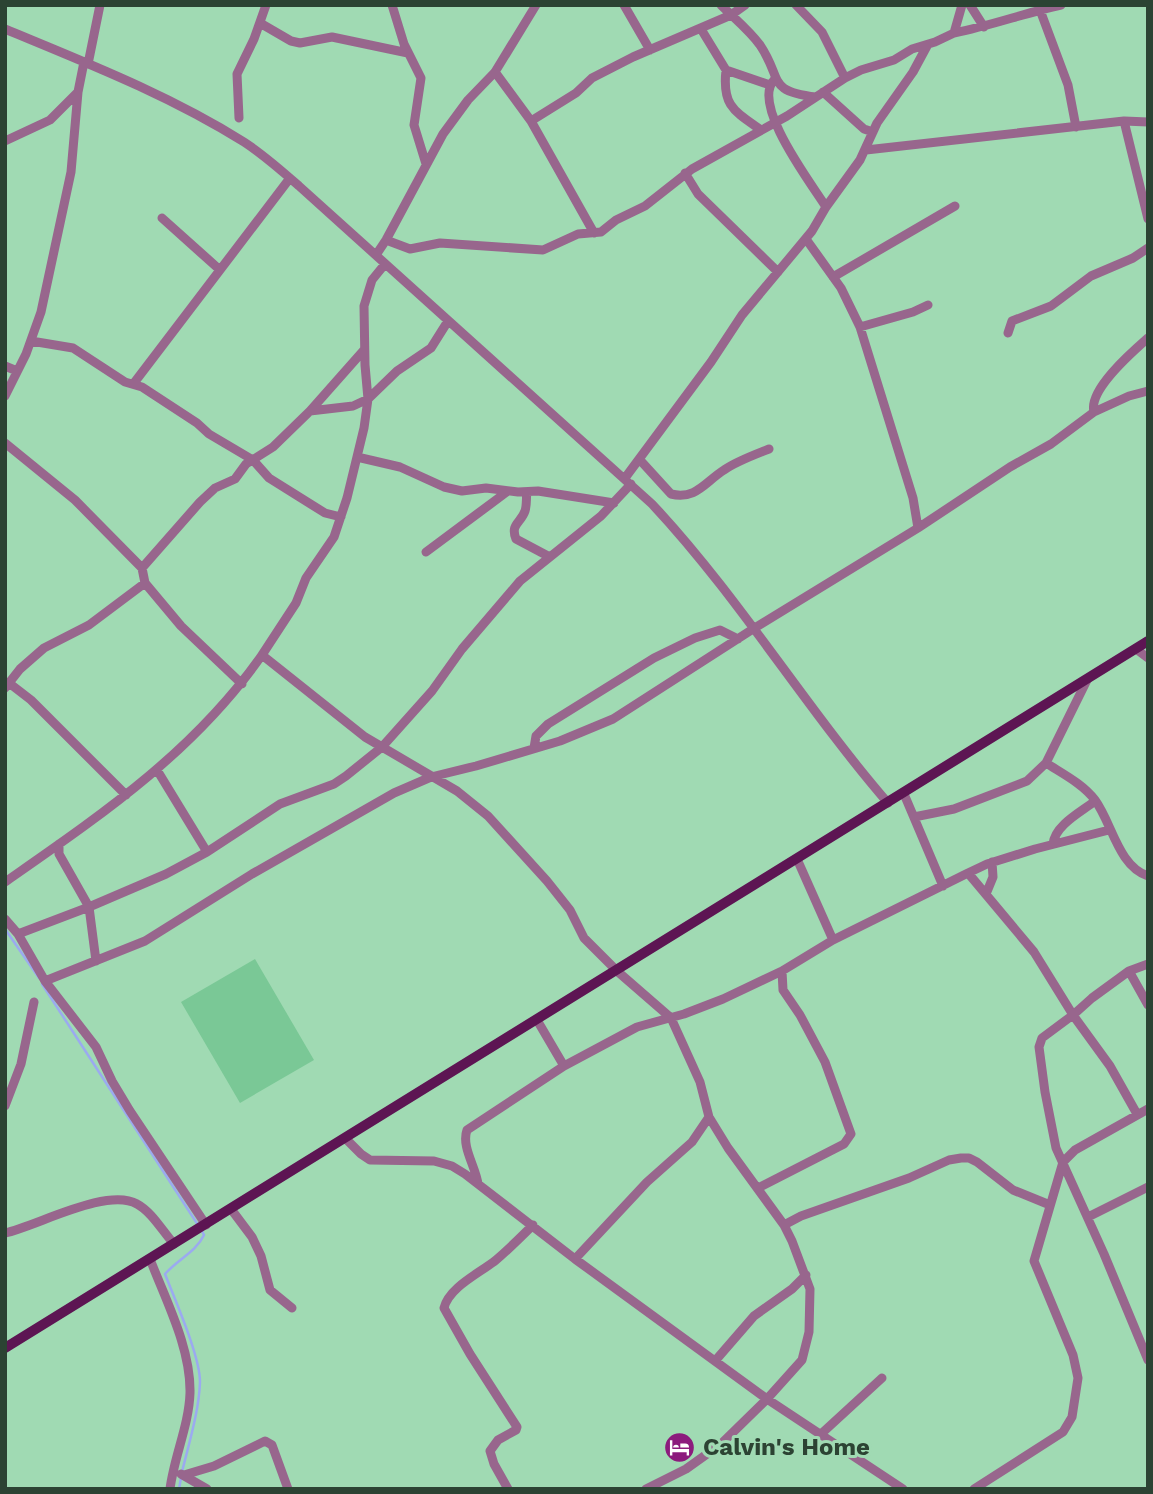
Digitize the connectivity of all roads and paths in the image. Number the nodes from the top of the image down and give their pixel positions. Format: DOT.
graph roads {
  1 [pos="100,5"];
  2 [pos="265,5"];
  3 [pos="392,5"];
  4 [pos="536,5"];
  5 [pos="624,5"];
  6 [pos="721,5"];
  7 [pos="746,5"];
  8 [pos="796,5"];
  9 [pos="1061,5"];
  10 [pos="963,6"];
  11 [pos="1040,10"];
  12 [pos="731,15"];
  13 [pos="260,23"];
  14 [pos="984,27"];
  15 [pos="5,29"];
  16 [pos="701,29"];
  17 [pos="954,33"];
  18 [pos="927,46"];
  19 [pos="650,50"];
  20 [pos="408,53"];
  21 [pos="86,63"];
  22 [pos="726,70"];
  23 [pos="495,72"];
  24 [pos="845,78"];
  25 [pos="772,82"];
  26 [pos="78,92"];
  27 [pos="819,95"];
  28 [pos="239,118"];
  29 [pos="531,121"];
  30 [pos="1124,121"];
  31 [pos="775,122"];
  32 [pos="1148,122"];
  33 [pos="1076,127"];
  34 [pos="761,130"];
  35 [pos="873,132"];
  36 [pos="5,141"];
  37 [pos="866,150"];
  38 [pos="426,164"];
  39 [pos="685,173"];
  40 [pos="289,177"];
  41 [pos="955,206"];
  42 [pos="825,207"];
  43 [pos="162,218"];
  44 [pos="1148,219"];
  45 [pos="594,233"];
  46 [pos="806,239"];
  47 [pos="386,240"];
  48 [pos="1148,248"];
  49 [pos="376,254"];
  50 [pos="385,264"];
  51 [pos="220,270"];
  52 [pos="778,272"];
  53 [pos="833,278"];
  54 [pos="928,305"];
  55 [pos="448,321"];
  56 [pos="860,327"];
  57 [pos="1008,333"];
  58 [pos="1148,338"];
  59 [pos="31,341"];
  60 [pos="364,350"];
  61 [pos="5,366"];
  62 [pos="17,371"];
  63 [pos="134,383"];
  64 [pos="1148,391"];
  65 [pos="5,396"];
  66 [pos="368,399"];
  67 [pos="310,411"];
  68 [pos="1094,412"];
  69 [pos="5,443"];
  70 [pos="769,449"];
  71 [pos="356,457"];
  72 [pos="253,460"];
  73 [pos="640,460"];
  74 [pos="628,481"];
  75 [pos="508,491"];
  76 [pos="527,492"];
  77 [pos="614,503"];
  78 [pos="341,517"];
  79 [pos="918,528"];
  80 [pos="426,552"];
  81 [pos="548,556"];
  82 [pos="142,568"];
  83 [pos="145,583"];
  84 [pos="753,629"];
  85 [pos="738,639"];
  86 [pos="1148,641"];
  87 [pos="1136,649"];
  88 [pos="262,655"];
  89 [pos="1148,658"];
  90 [pos="1087,680"];
  91 [pos="242,684"];
  92 [pos="7,685"];
  93 [pos="382,747"];
  94 [pos="534,748"];
  95 [pos="1046,763"];
  96 [pos="157,770"];
  97 [pos="431,777"];
  98 [pos="904,794"];
  99 [pos="126,795"];
  100 [pos="1095,801"];
  101 [pos="888,803"];
  102 [pos="915,817"];
  103 [pos="1110,830"];
  104 [pos="59,844"];
  105 [pos="1053,844"];
  106 [pos="207,852"];
  107 [pos="797,859"];
  108 [pos="992,862"];
  109 [pos="968,873"];
  110 [pos="1148,876"];
  111 [pos="5,882"];
  112 [pos="943,886"];
  113 [pos="986,894"];
  114 [pos="89,907"];
  115 [pos="7,922"];
  116 [pos="18,934"];
  117 [pos="833,940"];
  118 [pos="96,961"];
  119 [pos="1148,964"];
  120 [pos="617,971"];
  121 [pos="782,971"];
  122 [pos="1129,971"];
  123 [pos="45,981"];
  124 [pos="34,1002"];
  125 [pos="1148,1004"];
  126 [pos="1073,1015"];
  127 [pos="671,1018"];
  128 [pos="537,1020"];
  129 [pos="564,1066"];
  130 [pos="5,1106"];
  131 [pos="1148,1109"];
  132 [pos="1137,1114"];
  133 [pos="709,1117"];
  134 [pos="345,1138"];
  135 [pos="1063,1162"];
  136 [pos="478,1184"];
  137 [pos="1148,1187"];
  138 [pos="758,1188"];
  139 [pos="1050,1206"];
  140 [pos="230,1209"];
  141 [pos="1088,1217"];
  142 [pos="206,1225"];
  143 [pos="533,1225"];
  144 [pos="784,1225"];
  145 [pos="5,1233"];
  146 [pos="174,1244"];
  147 [pos="149,1259"];
  148 [pos="575,1259"];
  149 [pos="806,1275"];
  150 [pos="292,1308"];
  151 [pos="5,1348"];
  152 [pos="1148,1360"];
  153 [pos="715,1361"];
  154 [pos="881,1378"];
  155 [pos="767,1399"];
  156 [pos="821,1434"];
  157 [pos="173,1471"];
  158 [pos="184,1475"];
  159 [pos="170,1489"];
  160 [pos="206,1489"];
  161 [pos="288,1489"];
  162 [pos="509,1489"];
  163 [pos="646,1489"];
  164 [pos="903,1489"];
  165 [pos="974,1489"];
  1 -- 21 [label="street"];
  2 -- 13 [label="street"];
  3 -- 20 [label="street"];
  4 -- 23 [label="street"];
  5 -- 19 [label="street"];
  6 -- 12 [label="street"];
  7 -- 12 [label="street"];
  8 -- 24 [label="street"];
  9 -- 11 [label="street"];
  10 -- 14 [label="street"];
  10 -- 17 [label="street"];
  11 -- 14 [label="street"];
  11 -- 33 [label="street"];
  12 -- 16 [label="street"];
  12 -- 25 [label="street"];
  13 -- 20 [label="street"];
  13 -- 28 [label="street"];
  14 -- 17 [label="street"];
  15 -- 21 [label="street"];
  16 -- 19 [label="street"];
  16 -- 22 [label="street"];
  17 -- 18 [label="street"];
  18 -- 24 [label="street"];
  18 -- 35 [label="street"];
  19 -- 29 [label="street"];
  20 -- 38 [label="street"];
  21 -- 26 [label="street"];
  21 -- 40 [label="street"];
  22 -- 25 [label="street"];
  22 -- 34 [label="street"];
  23 -- 29 [label="street"];
  23 -- 38 [label="street"];
  24 -- 27 [label="street"];
  25 -- 27 [label="street"];
  25 -- 31 [label="street"];
  26 -- 36 [label="street"];
  26 -- 59 [label="street"];
  27 -- 31 [label="street"];
  27 -- 35 [label="street"];
  29 -- 45 [label="street"];
  30 -- 32 [label="street"];
  30 -- 33 [label="street"];
  30 -- 44 [label="street"];
  31 -- 34 [label="street"];
  31 -- 42 [label="street"];
  33 -- 37 [label="street"];
  34 -- 39 [label="street"];
  35 -- 37 [label="street"];
  37 -- 42 [label="street"];
  38 -- 47 [label="street"];
  39 -- 45 [label="street"];
  39 -- 52 [label="street"];
  40 -- 49 [label="street"];
  40 -- 51 [label="street"];
  41 -- 53 [label="street"];
  42 -- 46 [label="street"];
  43 -- 51 [label="street"];
  45 -- 47 [label="street"];
  46 -- 52 [label="street"];
  46 -- 53 [label="street"];
  47 -- 49 [label="street"];
  48 -- 57 [label="street"];
  49 -- 50 [label="street"];
  50 -- 55 [label="street"];
  50 -- 60 [label="street"];
  51 -- 63 [label="street"];
  52 -- 73 [label="street"];
  53 -- 56 [label="street"];
  54 -- 56 [label="street"];
  55 -- 66 [label="street"];
  55 -- 74 [label="street"];
  56 -- 79 [label="street"];
  58 -- 68 [label="street"];
  59 -- 62 [label="street"];
  59 -- 63 [label="street"];
  60 -- 66 [label="street"];
  60 -- 67 [label="street"];
  61 -- 62 [label="street"];
  62 -- 65 [label="street"];
  63 -- 72 [label="street"];
  64 -- 68 [label="street"];
  66 -- 67 [label="street"];
  66 -- 71 [label="street"];
  67 -- 72 [label="street"];
  68 -- 79 [label="street"];
  69 -- 82 [label="street"];
  70 -- 73 [label="street"];
  71 -- 75 [label="street"];
  71 -- 78 [label="street"];
  72 -- 78 [label="street"];
  72 -- 82 [label="street"];
  73 -- 74 [label="street"];
  74 -- 77 [label="street"];
  74 -- 84 [label="street"];
  75 -- 76 [label="street"];
  75 -- 80 [label="street"];
  76 -- 77 [label="street"];
  76 -- 81 [label="street"];
  77 -- 81 [label="street"];
  78 -- 88 [label="street"];
  79 -- 84 [label="street"];
  81 -- 93 [label="street"];
  82 -- 83 [label="street"];
  83 -- 91 [label="street"];
  83 -- 92 [label="street"];
  84 -- 85 [label="street"];
  84 -- 101 [label="street"];
  85 -- 94 [label="street"];
  85 -- 94 [label="street"];
  86 -- 87 [label="main road"];
  87 -- 89 [label="street"];
  87 -- 90 [label="main road"];
  88 -- 91 [label="street"];
  88 -- 93 [label="street"];
  90 -- 95 [label="street"];
  90 -- 98 [label="main road"];
  91 -- 96 [label="street"];
  92 -- 99 [label="street"];
  93 -- 97 [label="street"];
  93 -- 106 [label="street"];
  94 -- 97 [label="street"];
  95 -- 100 [label="street"];
  95 -- 102 [label="street"];
  96 -- 99 [label="street"];
  96 -- 106 [label="street"];
  97 -- 118 [label="street"];
  97 -- 120 [label="street"];
  98 -- 101 [label="main road"];
  98 -- 102 [label="street"];
  99 -- 104 [label="street"];
  100 -- 103 [label="street"];
  100 -- 105 [label="street"];
  101 -- 107 [label="main road"];
  102 -- 112 [label="street"];
  103 -- 105 [label="street"];
  103 -- 110 [label="street"];
  104 -- 111 [label="street"];
  104 -- 114 [label="street"];
  105 -- 108 [label="street"];
  106 -- 114 [label="street"];
  107 -- 117 [label="street"];
  107 -- 120 [label="main road"];
  108 -- 109 [label="street"];
  108 -- 113 [label="street"];
  109 -- 112 [label="street"];
  109 -- 113 [label="street"];
  112 -- 117 [label="street"];
  113 -- 126 [label="street"];
  114 -- 116 [label="street"];
  114 -- 118 [label="street"];
  115 -- 116 [label="street"];
  116 -- 123 [label="street"];
  117 -- 121 [label="street"];
  118 -- 123 [label="street"];
  119 -- 122 [label="street"];
  120 -- 127 [label="street"];
  120 -- 128 [label="main road"];
  121 -- 127 [label="street"];
  121 -- 138 [label="street"];
  122 -- 125 [label="street"];
  122 -- 126 [label="street"];
  123 -- 142 [label="street"];
  124 -- 130 [label="street"];
  126 -- 132 [label="street"];
  126 -- 135 [label="street"];
  127 -- 129 [label="street"];
  127 -- 133 [label="street"];
  128 -- 129 [label="street"];
  128 -- 134 [label="main road"];
  129 -- 136 [label="street"];
  131 -- 132 [label="street"];
  132 -- 135 [label="street"];
  133 -- 138 [label="street"];
  133 -- 148 [label="street"];
  134 -- 136 [label="street"];
  134 -- 140 [label="main road"];
  135 -- 139 [label="street"];
  135 -- 141 [label="street"];
  136 -- 143 [label="street"];
  137 -- 141 [label="street"];
  138 -- 144 [label="street"];
  139 -- 144 [label="street"];
  139 -- 165 [label="street"];
  140 -- 142 [label="main road"];
  140 -- 150 [label="street"];
  141 -- 152 [label="street"];
  142 -- 146 [label="main road"];
  143 -- 148 [label="street"];
  143 -- 162 [label="street"];
  144 -- 149 [label="street"];
  145 -- 146 [label="street"];
  146 -- 147 [label="main road"];
  147 -- 151 [label="main road"];
  147 -- 157 [label="street"];
  148 -- 153 [label="street"];
  149 -- 153 [label="street"];
  149 -- 155 [label="street"];
  153 -- 155 [label="street"];
  154 -- 156 [label="street"];
  155 -- 156 [label="street"];
  155 -- 163 [label="street"];
  156 -- 164 [label="street"];
  157 -- 158 [label="street"];
  157 -- 159 [label="street"];
  158 -- 160 [label="street"];
  158 -- 161 [label="street"];
}
